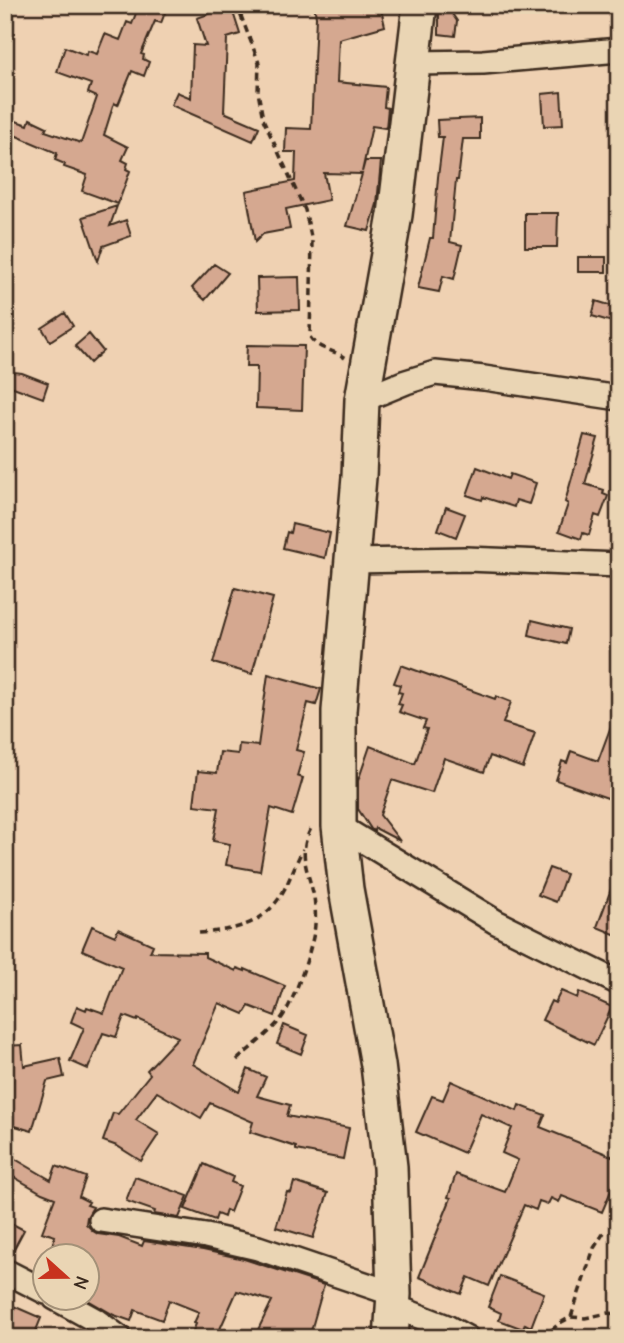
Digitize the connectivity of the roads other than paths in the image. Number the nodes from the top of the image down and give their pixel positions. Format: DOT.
graph roads {
  1 [pos="420,5"];
  2 [pos="619,50"];
  3 [pos="413,63"];
  4 [pos="364,387"];
  5 [pos="619,398"];
  6 [pos="351,561"];
  7 [pos="619,565"];
  8 [pos="328,822"];
  9 [pos="619,984"];
  10 [pos="101,1220"];
  11 [pos="5,1270"];
  12 [pos="32,1284"];
  13 [pos="81,1312"];
  14 [pos="393,1312"];
  15 [pos="120,1338"];
  16 [pos="467,1338"];
  1 -- 3 [label="street"];
  2 -- 3 [label="street"];
  3 -- 4 [label="street"];
  4 -- 5 [label="street"];
  4 -- 6 [label="street"];
  6 -- 7 [label="street"];
  6 -- 8 [label="street"];
  8 -- 9 [label="street"];
  8 -- 14 [label="street"];
  10 -- 14 [label="street"];
  11 -- 12 [label="street"];
  13 -- 15 [label="street"];
  14 -- 16 [label="street"];
}
